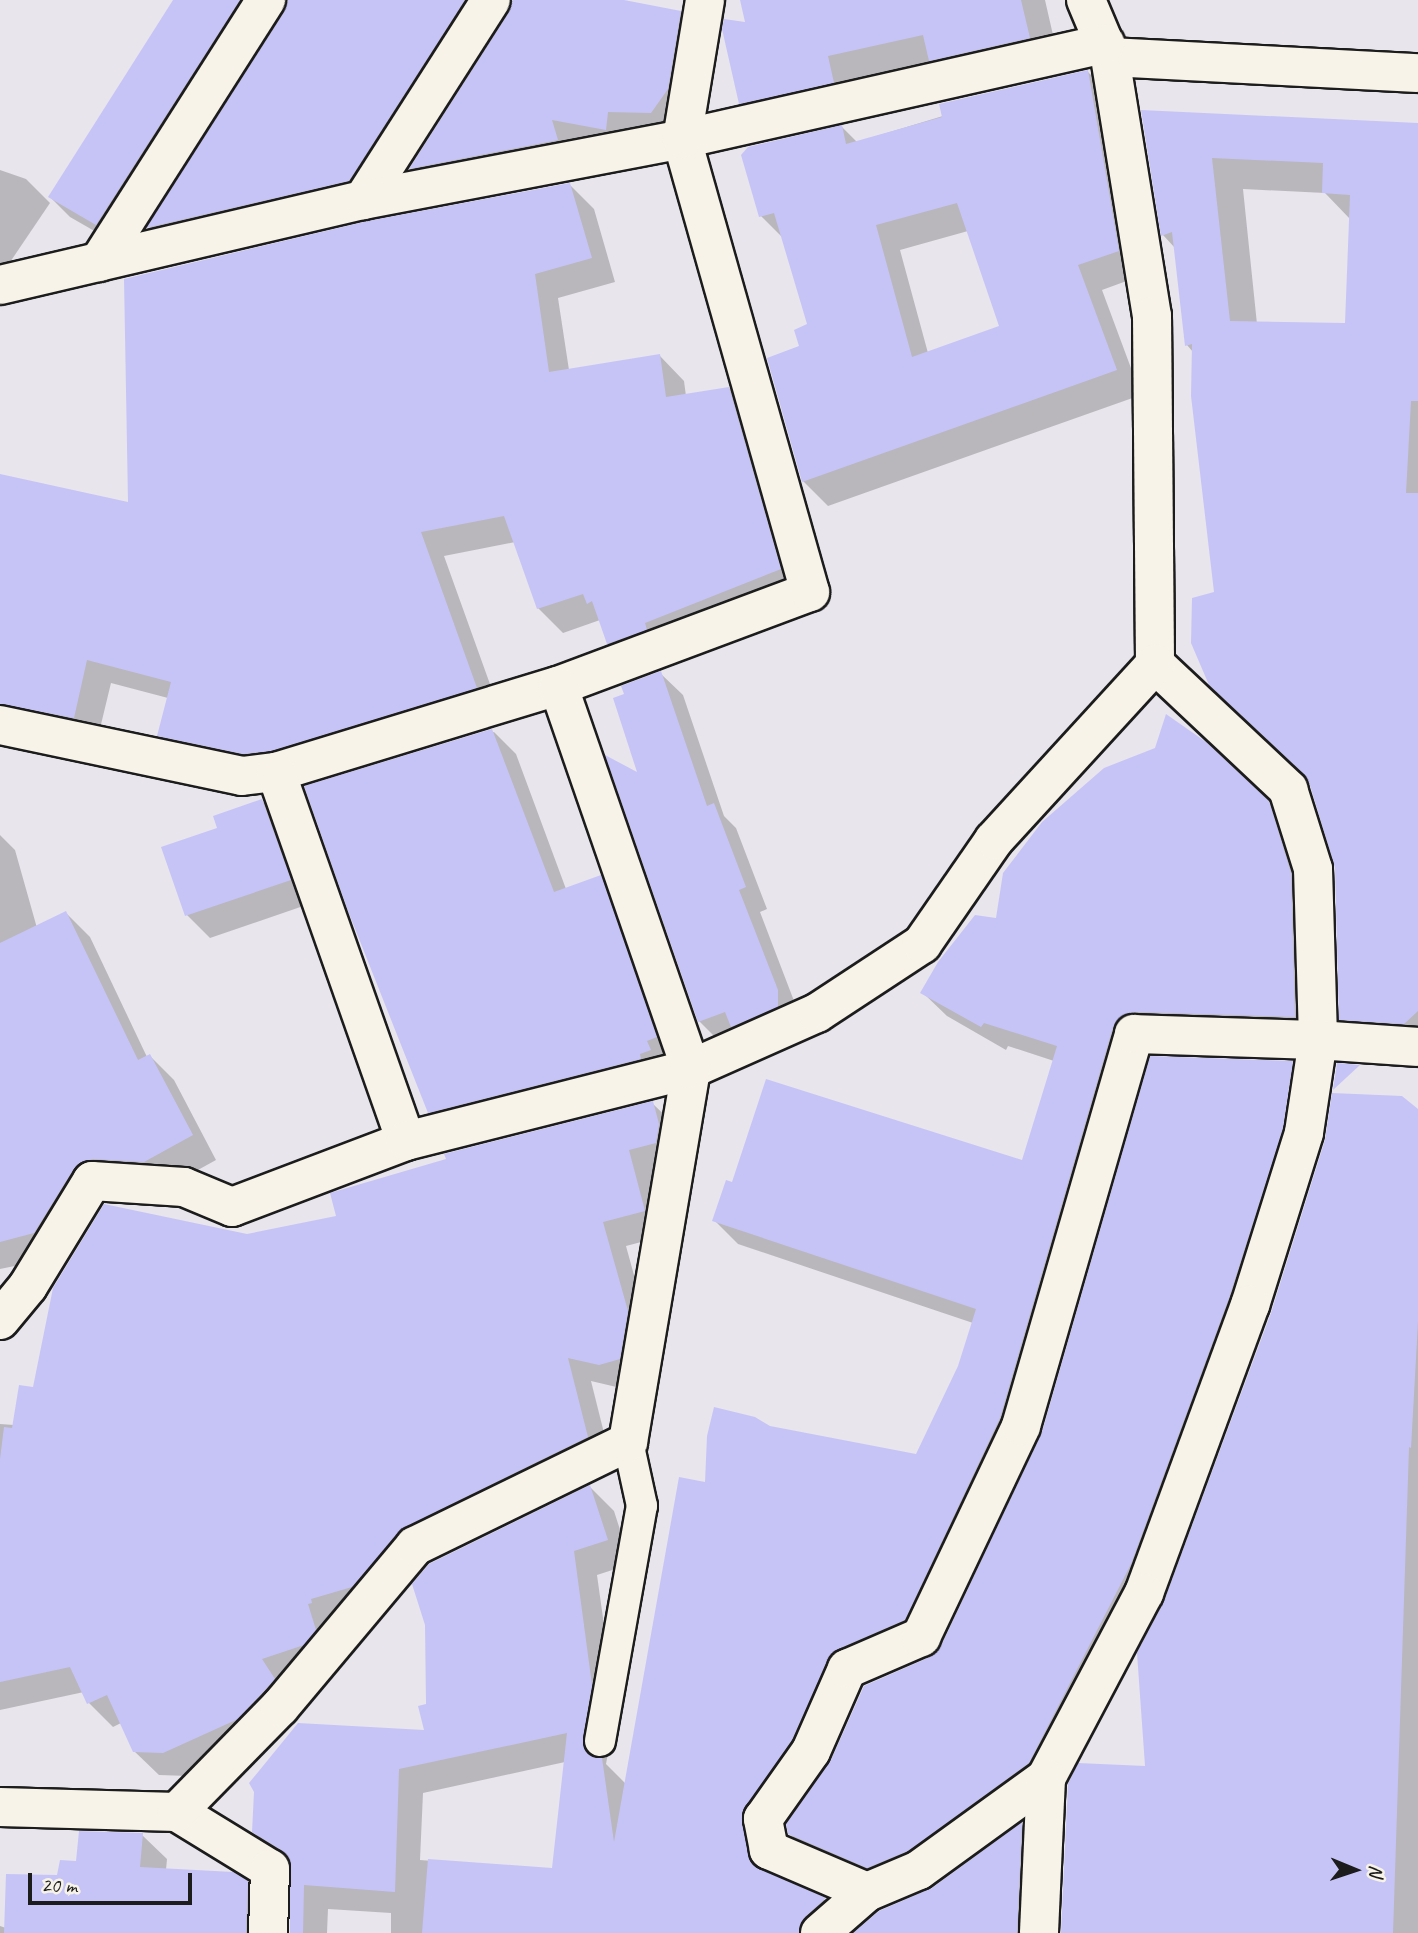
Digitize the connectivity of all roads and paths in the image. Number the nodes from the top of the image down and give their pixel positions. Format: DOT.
graph roads {
  1 [pos="266,0"];
  2 [pos="491,0"];
  3 [pos="705,0"];
  4 [pos="1086,0"];
  5 [pos="1107,51"];
  6 [pos="1418,73"];
  7 [pos="682,139"];
  8 [pos="363,200"];
  9 [pos="99,262"];
  10 [pos="0,285"];
  11 [pos="1155,664"];
  12 [pos="558,686"];
  13 [pos="0,725"];
  14 [pos="276,772"];
  15 [pos="1318,1040"];
  16 [pos="1418,1047"];
  17 [pos="691,1069"];
  18 [pos="405,1141"];
  19 [pos="0,1320"];
  20 [pos="628,1442"];
  21 [pos="600,1741"];
  22 [pos="1046,1778"];
  23 [pos="0,1807"];
  24 [pos="177,1812"];
  25 [pos="867,1892"];
  26 [pos="268,1933"];
  27 [pos="820,1933"];
  28 [pos="1039,1933"];
  1 -- 9 [label="street"];
  2 -- 8 [label="street"];
  3 -- 7 [label="street"];
  4 -- 5 [label="street"];
  5 -- 6 [label="street"];
  5 -- 7 [label="street"];
  5 -- 11 [label="street"];
  7 -- 8 [label="street"];
  7 -- 12 [label="street"];
  8 -- 9 [label="street"];
  9 -- 10 [label="street"];
  11 -- 15 [label="street"];
  11 -- 17 [label="street"];
  12 -- 14 [label="street"];
  12 -- 17 [label="street"];
  13 -- 14 [label="street"];
  14 -- 18 [label="street"];
  15 -- 16 [label="street"];
  15 -- 22 [label="street"];
  15 -- 25 [label="street"];
  17 -- 18 [label="street"];
  17 -- 20 [label="street"];
  18 -- 19 [label="street"];
  20 -- 21 [label="lane"];
  20 -- 24 [label="street"];
  22 -- 25 [label="street"];
  22 -- 28 [label="street"];
  23 -- 24 [label="street"];
  24 -- 26 [label="street"];
  25 -- 27 [label="street"];
}
